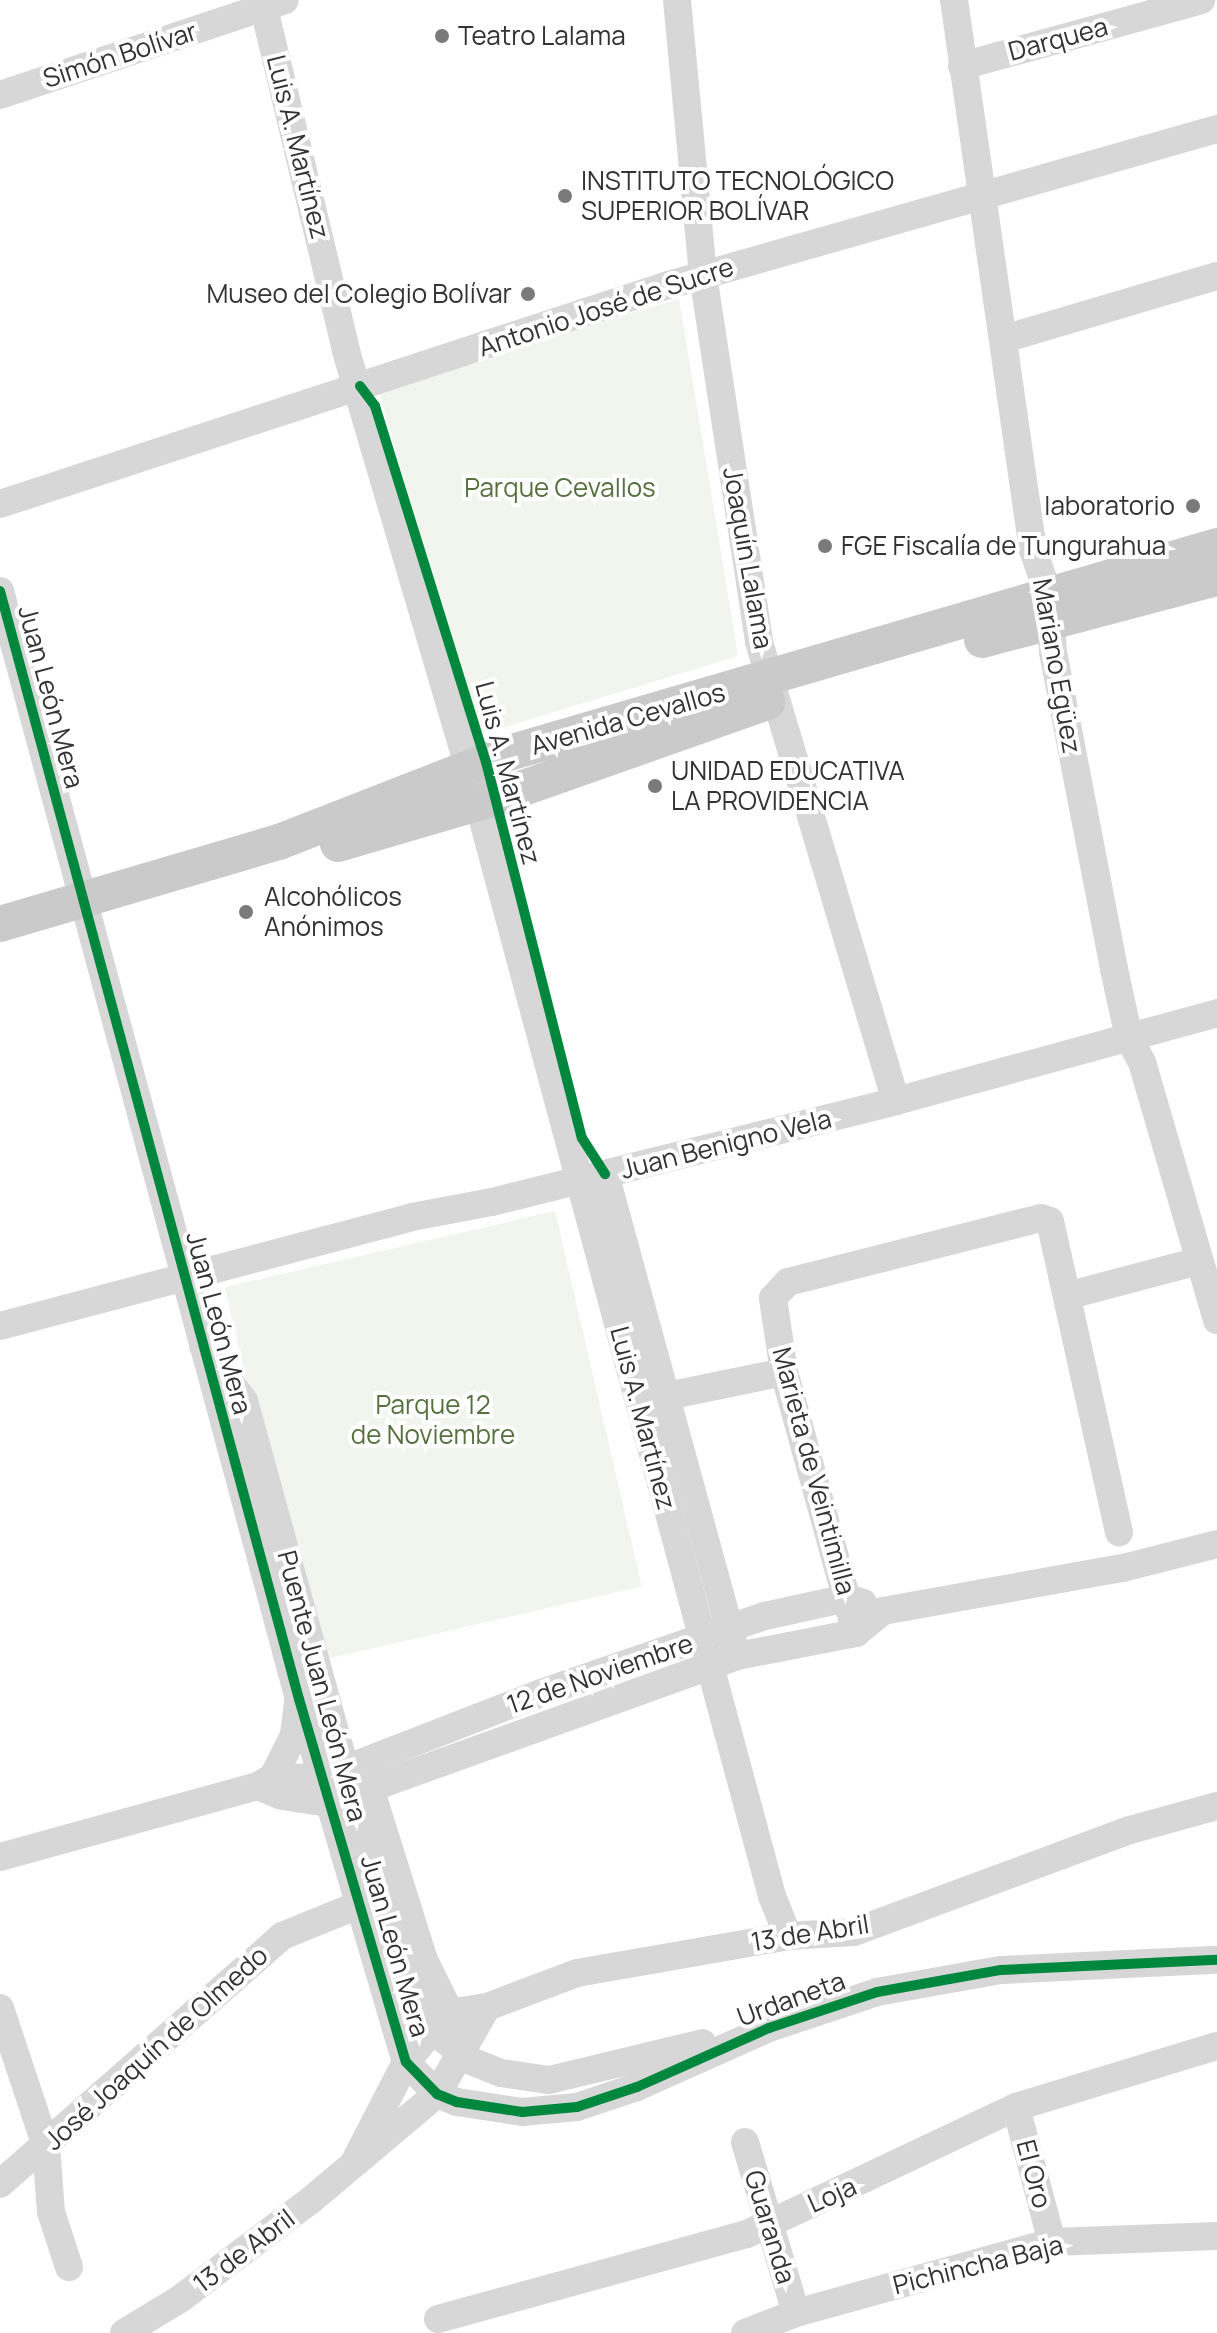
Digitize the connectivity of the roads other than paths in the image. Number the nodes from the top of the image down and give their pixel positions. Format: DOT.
graph roads {
  1 [pos="677,0"];
  2 [pos="954,0"];
  3 [pos="1201,0"];
  4 [pos="270,2"];
  5 [pos="962,66"];
  6 [pos="0,95"];
  7 [pos="1217,129"];
  8 [pos="980,194"];
  9 [pos="703,275"];
  10 [pos="1217,276"];
  11 [pos="1004,339"];
  12 [pos="360,386"];
  13 [pos="0,504"];
  14 [pos="1217,546"];
  15 [pos="1217,578"];
  16 [pos="0,591"];
  17 [pos="1050,610"];
  18 [pos="774,688"];
  19 [pos="473,787"];
  20 [pos="86,911"];
  21 [pos="0,924"];
  22 [pos="0,950"];
  23 [pos="1217,1013"];
  24 [pos="1129,1038"];
  25 [pos="896,1101"];
  26 [pos="591,1178"];
  27 [pos="1199,1261"];
  28 [pos="183,1276"];
  29 [pos="1070,1295"];
  30 [pos="1217,1320"];
  31 [pos="0,1326"];
  32 [pos="203,1346"];
  33 [pos="784,1372"];
  34 [pos="667,1396"];
  35 [pos="1119,1532"];
  36 [pos="1217,1544"];
  37 [pos="847,1598"];
  38 [pos="883,1611"];
  39 [pos="856,1633"];
  40 [pos="734,1643"];
  41 [pos="299,1699"];
  42 [pos="266,1781"];
  43 [pos="370,1788"];
  44 [pos="326,1790"];
  45 [pos="1217,1806"];
  46 [pos="0,1857"];
  47 [pos="361,1904"];
  48 [pos="788,1936"];
  49 [pos="1217,1960"];
  50 [pos="487,2007"];
  51 [pos="0,2008"];
  52 [pos="447,2013"];
  53 [pos="769,2028"];
  54 [pos="1217,2046"];
  55 [pos="470,2053"];
  56 [pos="406,2062"];
  57 [pos="437,2094"];
  58 [pos="1016,2107"];
  59 [pos="745,2142"];
  60 [pos="46,2146"];
  61 [pos="356,2159"];
  62 [pos="0,2184"];
  63 [pos="768,2224"];
  64 [pos="1217,2236"];
  65 [pos="1052,2242"];
  66 [pos="69,2267"];
  67 [pos="796,2313"];
  68 [pos="438,2319"];
  69 [pos="124,2333"];
  70 [pos="745,2333"];
  1 -- 9 [label="street, Joaquín Lalama"];
  2 -- 5 [label="street, Mariano Egüez"];
  3 -- 5 [label="street, Darquea"];
  4 -- 6 [label="street, Simón Bolívar"];
  4 -- 12 [label="street, Luis A. Martínez"];
  5 -- 8 [label="street, Mariano Egüez"];
  7 -- 8 [label="street, Antonio José de Sucre"];
  8 -- 9 [label="street, Antonio José de Sucre"];
  8 -- 11 [label="street, Mariano Egüez"];
  9 -- 12 [label="street, Antonio José de Sucre"];
  9 -- 18 [label="street, Joaquín Lalama"];
  10 -- 11 [label="street"];
  11 -- 17 [label="street, Mariano Egüez"];
  12 -- 13 [label="street, Antonio José de Sucre"];
  12 -- 19 [label="street, Luis A. Martínez"];
  14 -- 17 [label="main road, Avenida Cevallos"];
  15 -- 17 [label="main road, Avenida Cevallos"];
  16 -- 20 [label="street, Juan León Mera"];
  17 -- 18 [label="main road, Avenida Cevallos"];
  17 -- 24 [label="street, Mariano Egüez"];
  18 -- 19 [label="main road, Avenida Cevallos"];
  18 -- 25 [label="street, Joaquín Lalama"];
  19 -- 20 [label="main road, Avenida Cevallos"];
  19 -- 26 [label="street, Luis A. Martínez"];
  20 -- 21 [label="main road, Avenida Cevallos"];
  20 -- 22 [label="main road, Avenida Cevallos"];
  20 -- 28 [label="street, Juan León Mera"];
  23 -- 24 [label="street, Juan Benigno Vela"];
  24 -- 25 [label="street, Juan Benigno Vela"];
  24 -- 27 [label="street, Mariano Egüez"];
  25 -- 26 [label="street, Juan Benigno Vela"];
  26 -- 28 [label="street, Juan Benigno Vela"];
  26 -- 34 [label="street, Luis A. Martínez"];
  26 -- 48 [label="street, Luis A. Martínez, bridge"];
  27 -- 29 [label="street"];
  27 -- 30 [label="street, Mariano Egüez"];
  28 -- 31 [label="street, Juan Benigno Vela"];
  28 -- 32 [label="street, Juan León Mera"];
  29 -- 33 [label="street, Marieta de Veintimilla"];
  29 -- 35 [label="street, Marieta de Veintimilla"];
  32 -- 41 [label="street, Juan León Mera"];
  32 -- 55 [label="street, Puente Juan León Mera, bridge"];
  33 -- 34 [label="street"];
  33 -- 37 [label="street, Marieta de Veintimilla"];
  34 -- 40 [label="street, Luis A. Martínez"];
  36 -- 38 [label="street, 12 de Noviembre"];
  37 -- 38 [label="street"];
  37 -- 39 [label="street, Marieta de Veintimilla"];
  37 -- 40 [label="street, 12 de Noviembre"];
  38 -- 39 [label="street, 12 de Noviembre"];
  39 -- 40 [label="street, 12 de Noviembre"];
  40 -- 43 [label="street, 12 de Noviembre"];
  40 -- 44 [label="street, 12 de Noviembre"];
  41 -- 42 [label="street"];
  41 -- 44 [label="street, Juan León Mera"];
  42 -- 44 [label="street"];
  42 -- 46 [label="street"];
  43 -- 44 [label="street, 12 de Noviembre"];
  43 -- 52 [label="street, Juan León Mera"];
  44 -- 47 [label="street, Juan León Mera"];
  45 -- 48 [label="street, 13 de Abril"];
  47 -- 56 [label="street, Juan León Mera"];
  47 -- 60 [label="street, José Joaquín de Olmedo"];
  48 -- 50 [label="street, 13 de Abril"];
  49 -- 53 [label="street, Urdaneta"];
  50 -- 52 [label="street, 13 de Abril"];
  50 -- 55 [label="street, 13 de Abril"];
  51 -- 60 [label="street"];
  52 -- 55 [label="street, Juan León Mera"];
  52 -- 56 [label="street, 13 de Abril"];
  53 -- 55 [label="street, Puente Juan León Mera"];
  53 -- 57 [label="street, Urdaneta"];
  54 -- 58 [label="street, Loja"];
  55 -- 57 [label="street, 13 de Abril"];
  56 -- 57 [label="street"];
  56 -- 61 [label="street, 13 de Abril"];
  57 -- 61 [label="street, 13 de Abril"];
  58 -- 63 [label="street, Loja"];
  58 -- 65 [label="street, El Oro"];
  59 -- 63 [label="street, Guaranda"];
  60 -- 62 [label="street, José Joaquín de Olmedo"];
  60 -- 66 [label="street"];
  61 -- 69 [label="street, 13 de Abril"];
  63 -- 67 [label="street, Guaranda"];
  63 -- 68 [label="street, Loja"];
  64 -- 65 [label="street, Pichincha Baja"];
  65 -- 67 [label="street, Pichincha Baja"];
  67 -- 70 [label="street, Pichincha Baja"];
}
